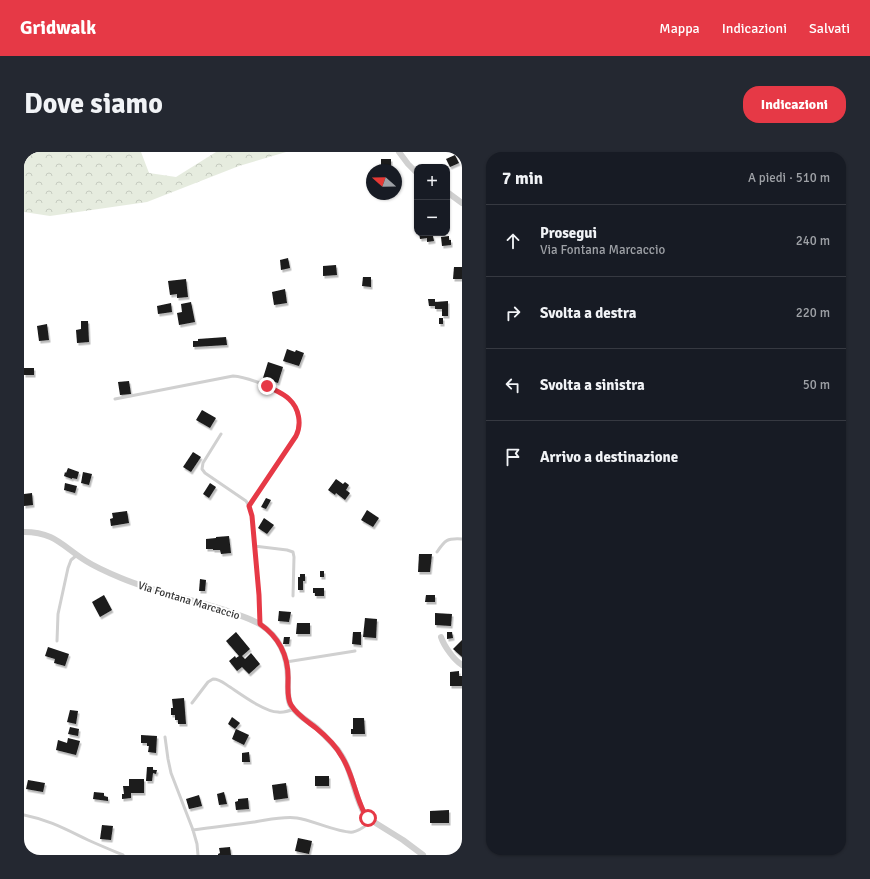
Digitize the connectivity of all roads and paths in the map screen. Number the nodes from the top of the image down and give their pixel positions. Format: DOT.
graph roads {
  1 [pos="399,152"];
  2 [pos="414,170"];
  3 [pos="450,194"];
  4 [pos="462,203"];
  5 [pos="115,399"];
  6 [pos="221,434"];
  7 [pos="249,506"];
  8 [pos="24,532"];
  9 [pos="462,539"];
  10 [pos="254,546"];
  11 [pos="436,552"];
  12 [pos="77,555"];
  13 [pos="293,596"];
  14 [pos="260,624"];
  15 [pos="441,637"];
  16 [pos="57,641"];
  17 [pos="355,651"];
  18 [pos="286,662"];
  19 [pos="462,665"];
  20 [pos="192,703"];
  21 [pos="294,709"];
  22 [pos="165,737"];
  23 [pos="24,815"];
  24 [pos="372,821"];
  25 [pos="193,830"];
  26 [pos="123,855"];
  27 [pos="198,855"];
  28 [pos="423,855"];
  1 -- 2 [label="street"];
  3 -- 4 [label="street"];
  5 -- 7 [label="lane"];
  6 -- 7 [label="lane"];
  7 -- 10 [label="lane"];
  8 -- 12 [label="street, Via Fontana Marcaccio"];
  9 -- 11 [label="lane"];
  10 -- 13 [label="lane"];
  10 -- 14 [label="lane"];
  12 -- 14 [label="street, Via Fontana Marcaccio"];
  12 -- 16 [label="lane"];
  14 -- 18 [label="street, Via Fontana Marcaccio"];
  15 -- 19 [label="street"];
  17 -- 18 [label="lane"];
  18 -- 21 [label="street, Via Fontana Marcaccio"];
  20 -- 21 [label="lane"];
  21 -- 24 [label="street"];
  22 -- 25 [label="lane"];
  23 -- 26 [label="lane"];
  24 -- 25 [label="lane"];
  24 -- 28 [label="street"];
  25 -- 27 [label="lane"];
}
